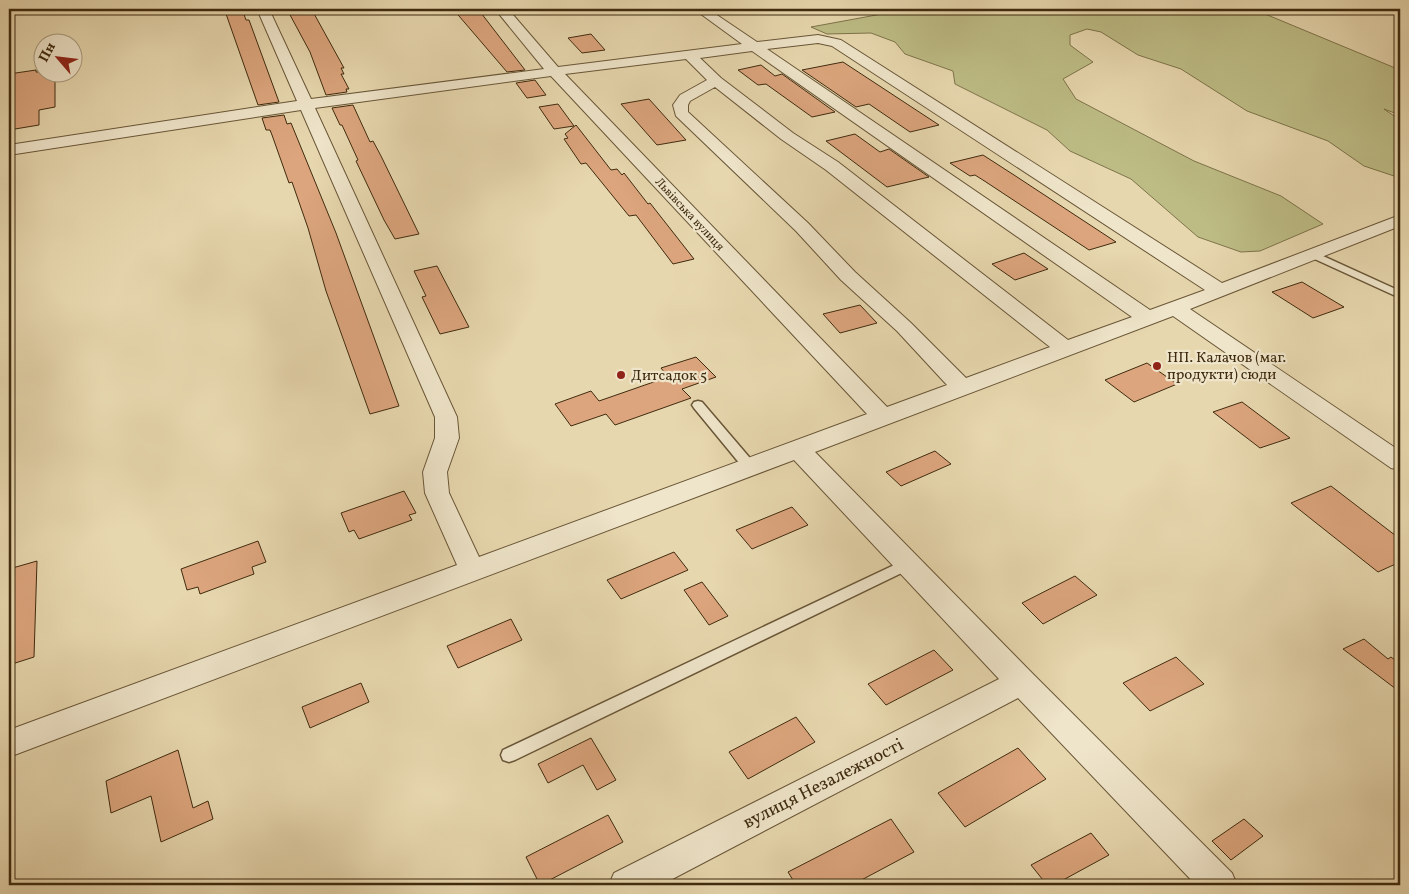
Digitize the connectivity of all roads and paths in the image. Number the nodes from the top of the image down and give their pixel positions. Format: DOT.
graph roads {
  1 [pos="263,9"];
  2 [pos="501,9"];
  3 [pos="700,9"];
  4 [pos="756,46"];
  5 [pos="690,56"];
  6 [pos="554,71"];
  7 [pos="716,81"];
  8 [pos="307,104"];
  9 [pos="9,150"];
  10 [pos="1400,220"];
  11 [pos="1312,254"];
  12 [pos="1220,291"];
  13 [pos="1400,295"];
  14 [pos="1174,307"];
  15 [pos="1148,318"];
  16 [pos="1065,348"];
  17 [pos="962,387"];
  18 [pos="698,405"];
  19 [pos="882,417"];
  20 [pos="798,449"];
  21 [pos="1400,462"];
  22 [pos="750,467"];
  23 [pos="908,563"];
  24 [pos="473,572"];
  25 [pos="1021,682"];
  26 [pos="9,744"];
  27 [pos="508,755"];
  28 [pos="626,885"];
  29 [pos="1220,885"];
  1 -- 8 [label="street"];
  2 -- 6 [label="street, Львівська вулиця"];
  3 -- 4 [label="street"];
  4 -- 5 [label="street"];
  4 -- 12 [label="street"];
  4 -- 15 [label="street"];
  5 -- 6 [label="street"];
  5 -- 7 [label="street"];
  6 -- 8 [label="street"];
  6 -- 19 [label="street, Львівська вулиця"];
  7 -- 16 [label="street"];
  7 -- 17 [label="street"];
  8 -- 9 [label="street"];
  8 -- 24 [label="street"];
  10 -- 11 [label="street"];
  11 -- 12 [label="street"];
  11 -- 13 [label="lane"];
  12 -- 14 [label="street"];
  14 -- 15 [label="street"];
  14 -- 21 [label="street"];
  15 -- 16 [label="street"];
  16 -- 17 [label="street"];
  17 -- 19 [label="street"];
  18 -- 22 [label="lane"];
  19 -- 20 [label="street"];
  20 -- 22 [label="street"];
  20 -- 23 [label="street"];
  22 -- 24 [label="street"];
  23 -- 25 [label="street"];
  23 -- 27 [label="lane"];
  24 -- 26 [label="street"];
  25 -- 28 [label="street, вулиця Незалежності"];
  25 -- 29 [label="street"];
}
